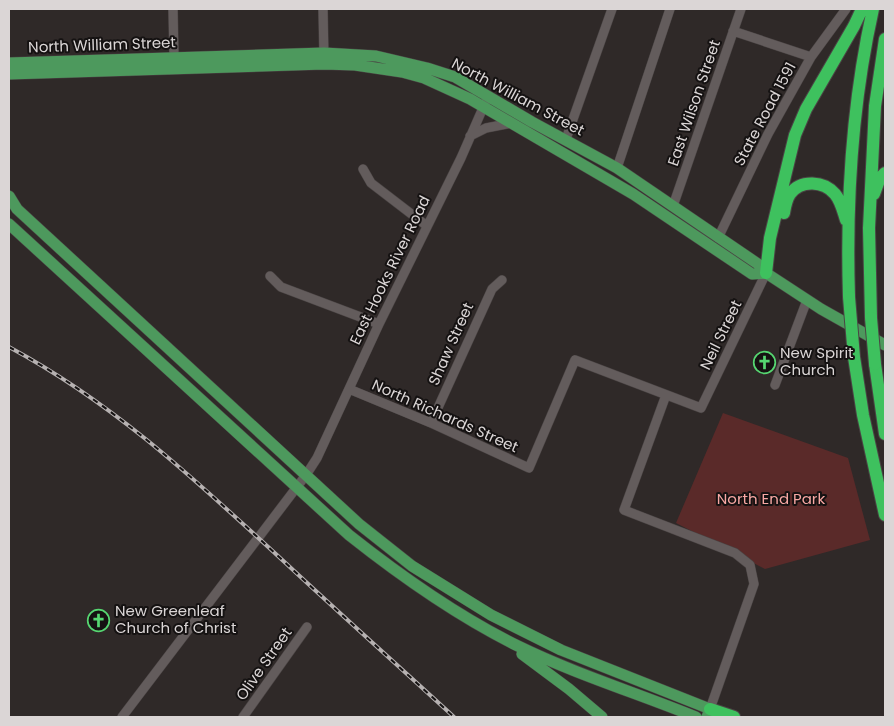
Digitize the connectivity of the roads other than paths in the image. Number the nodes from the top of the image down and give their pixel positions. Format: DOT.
graph roads {
  1 [pos="173,9"];
  2 [pos="323,9"];
  3 [pos="612,9"];
  4 [pos="670,9"];
  5 [pos="741,9"];
  6 [pos="846,9"];
  7 [pos="862,9"];
  8 [pos="873,9"];
  9 [pos="733,31"];
  10 [pos="885,39"];
  11 [pos="174,57"];
  12 [pos="811,57"];
  13 [pos="324,59"];
  14 [pos="9,63"];
  15 [pos="86,71"];
  16 [pos="9,74"];
  17 [pos="489,95"];
  18 [pos="484,107"];
  19 [pos="512,123"];
  20 [pos="470,136"];
  21 [pos="566,139"];
  22 [pos="618,168"];
  23 [pos="363,169"];
  24 [pos="885,173"];
  25 [pos="9,196"];
  26 [pos="673,206"];
  27 [pos="9,224"];
  28 [pos="427,226"];
  29 [pos="868,228"];
  30 [pos="718,238"];
  31 [pos="848,248"];
  32 [pos="766,273"];
  33 [pos="270,276"];
  34 [pos="502,280"];
  35 [pos="807,300"];
  36 [pos="379,324"];
  37 [pos="885,345"];
  38 [pos="775,385"];
  39 [pos="349,389"];
  40 [pos="666,395"];
  41 [pos="431,423"];
  42 [pos="885,434"];
  43 [pos="306,475"];
  44 [pos="297,487"];
  45 [pos="885,515"];
  46 [pos="412,566"];
  47 [pos="404,577"];
  48 [pos="481,626"];
  49 [pos="307,627"];
  50 [pos="706,712"];
  51 [pos="122,717"];
  52 [pos="243,717"];
  53 [pos="602,717"];
  54 [pos="696,717"];
  55 [pos="734,717"];
  1 -- 11 [label="street"];
  2 -- 13 [label="street"];
  3 -- 21 [label="street"];
  4 -- 22 [label="street"];
  5 -- 9 [label="street, East Wilson Street"];
  6 -- 12 [label="street, State Road 1591"];
  7 -- 32 [label="highway"];
  8 -- 31 [label="highway"];
  9 -- 12 [label="street"];
  9 -- 26 [label="street, East Wilson Street"];
  10 -- 29 [label="highway"];
  11 -- 13 [label="main road, North William Street"];
  11 -- 14 [label="main road, North William Street"];
  11 -- 15 [label="main road"];
  12 -- 30 [label="street, State Road 1591"];
  13 -- 15 [label="main road, North William Street"];
  13 -- 17 [label="main road, North William Street"];
  13 -- 18 [label="main road, North William Street"];
  15 -- 16 [label="main road, North William Street"];
  17 -- 18 [label="street, East Hooks River Road"];
  17 -- 21 [label="main road, North William Street"];
  18 -- 19 [label="main road, North William Street"];
  18 -- 20 [label="street, East Hooks River Road"];
  19 -- 20 [label="street"];
  19 -- 32 [label="main road, North William Street"];
  20 -- 28 [label="street, East Hooks River Road"];
  21 -- 22 [label="main road, North William Street"];
  22 -- 26 [label="main road, North William Street"];
  23 -- 28 [label="street"];
  24 -- 29 [label="highway"];
  25 -- 43 [label="main road"];
  26 -- 30 [label="main road, North William Street"];
  27 -- 44 [label="main road"];
  28 -- 36 [label="street, East Hooks River Road"];
  29 -- 42 [label="highway, bridge"];
  30 -- 32 [label="main road, North William Street"];
  31 -- 32 [label="highway"];
  31 -- 45 [label="highway, bridge"];
  32 -- 35 [label="main road, North William Street"];
  32 -- 40 [label="street, Neil Street"];
  33 -- 36 [label="street"];
  34 -- 41 [label="street, Shaw Street"];
  35 -- 37 [label="main road, North William Street"];
  35 -- 38 [label="street"];
  36 -- 39 [label="street, East Hooks River Road"];
  39 -- 41 [label="street, North Richards Street"];
  39 -- 43 [label="street, East Hooks River Road"];
  40 -- 41 [label="street, North Richards Street"];
  40 -- 50 [label="street"];
  43 -- 44 [label="street, East Hooks River Road"];
  43 -- 46 [label="main road"];
  44 -- 47 [label="main road"];
  44 -- 51 [label="street, East Hooks River Road"];
  46 -- 47 [label="main road"];
  46 -- 50 [label="main road"];
  47 -- 48 [label="main road"];
  48 -- 53 [label="main road"];
  48 -- 54 [label="main road"];
  49 -- 52 [label="street, Olive Street"];
  50 -- 55 [label="highway"];
}
